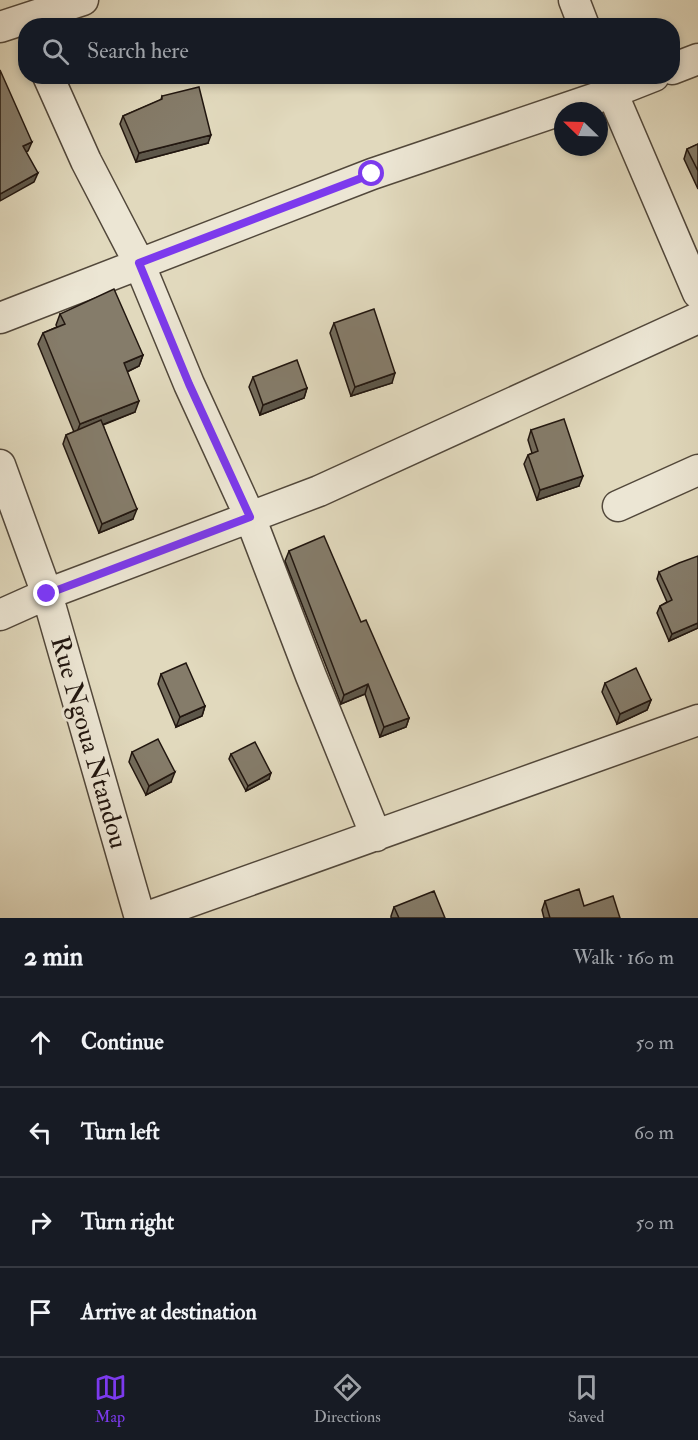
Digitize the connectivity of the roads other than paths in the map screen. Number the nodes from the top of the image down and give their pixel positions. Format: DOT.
graph roads {
  1 [pos="83,0"];
  2 [pos="574,0"];
  3 [pos="19,18"];
  4 [pos="581,18"];
  5 [pos="698,59"];
  6 [pos="680,66"];
  7 [pos="52,84"];
  8 [pos="608,85"];
  9 [pos="139,263"];
  10 [pos="698,293"];
  11 [pos="0,318"];
  12 [pos="698,318"];
  13 [pos="0,465"];
  14 [pos="698,470"];
  15 [pos="618,506"];
  16 [pos="250,517"];
  17 [pos="47,594"];
  18 [pos="0,615"];
  19 [pos="698,720"];
  20 [pos="376,836"];
  21 [pos="142,918"];
  1 -- 3 [label="street"];
  2 -- 4 [label="street"];
  5 -- 6 [label="street"];
  7 -- 9 [label="street"];
  8 -- 9 [label="street"];
  8 -- 10 [label="street"];
  9 -- 11 [label="street"];
  9 -- 16 [label="street"];
  12 -- 16 [label="street"];
  13 -- 17 [label="street, Rue Ngoua Ntandou"];
  14 -- 15 [label="street"];
  16 -- 17 [label="street"];
  16 -- 20 [label="street"];
  17 -- 18 [label="street"];
  17 -- 21 [label="street, Rue Ngoua Ntandou"];
  19 -- 20 [label="street"];
  20 -- 21 [label="street"];
}
